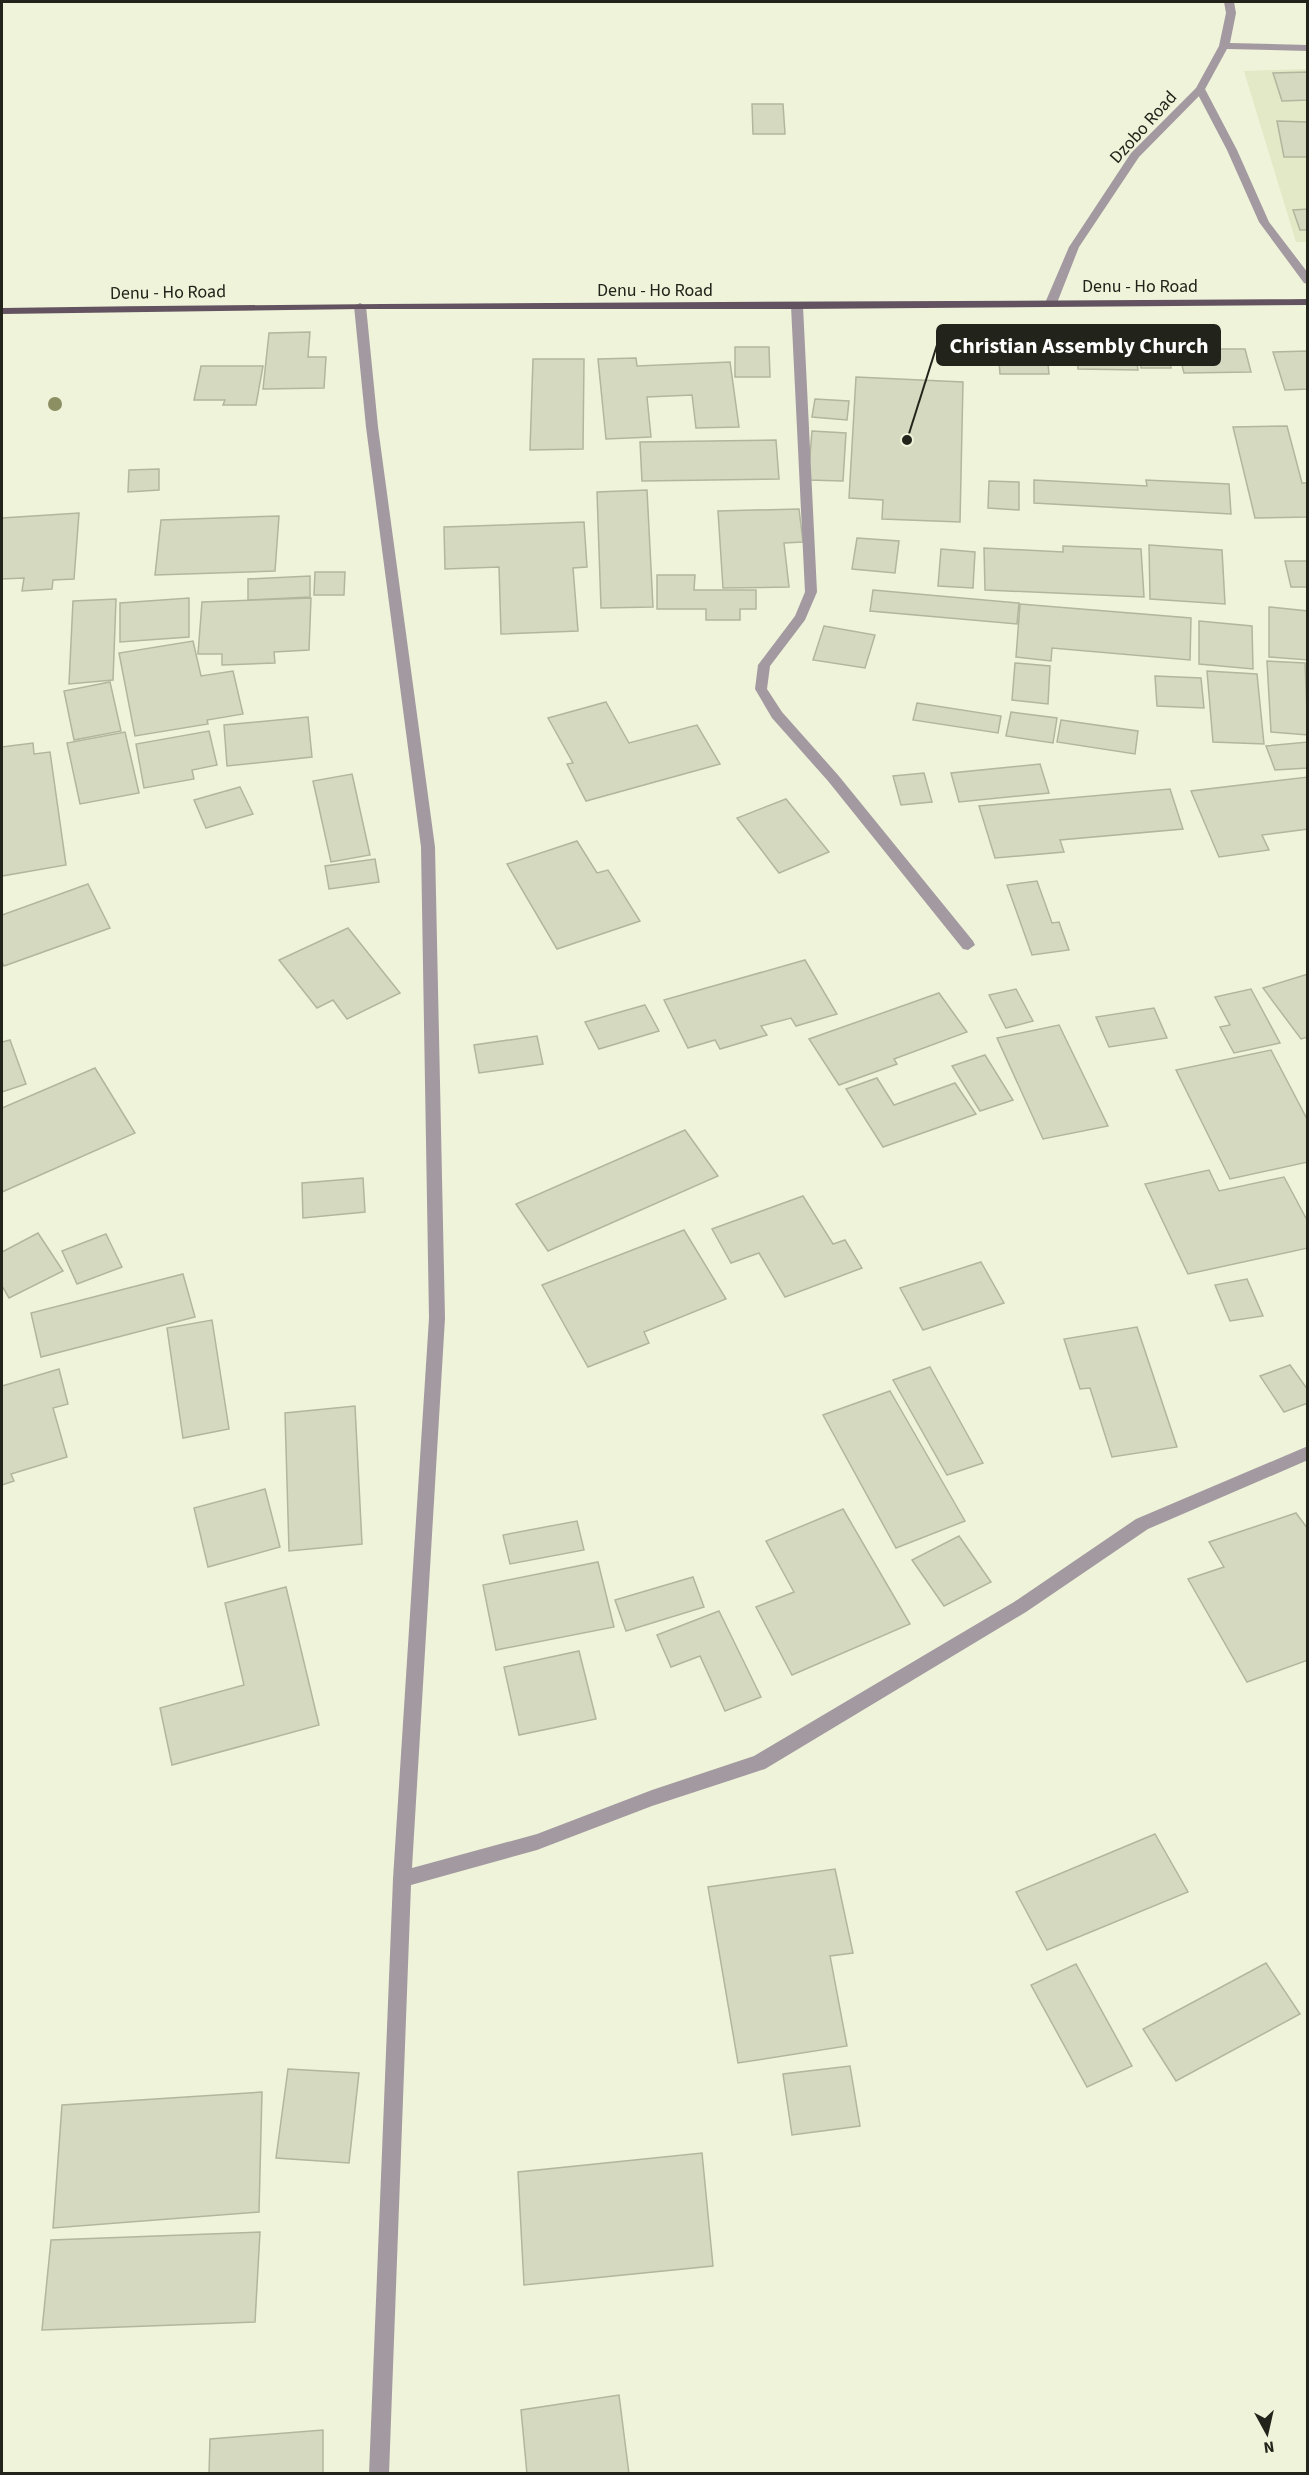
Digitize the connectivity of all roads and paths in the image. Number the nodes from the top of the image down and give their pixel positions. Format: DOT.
graph roads {
  1 [pos="1229,2"];
  2 [pos="1224,46"];
  3 [pos="1308,48"];
  4 [pos="1200,89"];
  5 [pos="1308,281"];
  6 [pos="1308,302"];
  7 [pos="1051,303"];
  8 [pos="360,306"];
  9 [pos="796,306"];
  10 [pos="2,311"];
  11 [pos="968,945"];
  12 [pos="1308,1454"];
  13 [pos="402,1879"];
  14 [pos="379,2474"];
  1 -- 2 [label="street, Dzobo Road"];
  2 -- 3 [label="street"];
  2 -- 4 [label="street, Dzobo Road"];
  4 -- 5 [label="street"];
  4 -- 7 [label="street, Dzobo Road"];
  6 -- 7 [label="main road, Denu - Ho Road"];
  7 -- 9 [label="main road, Denu - Ho Road"];
  8 -- 9 [label="main road, Denu - Ho Road"];
  8 -- 10 [label="main road, Denu - Ho Road"];
  8 -- 13 [label="street"];
  9 -- 11 [label="street"];
  12 -- 13 [label="street"];
  13 -- 14 [label="street"];
}
